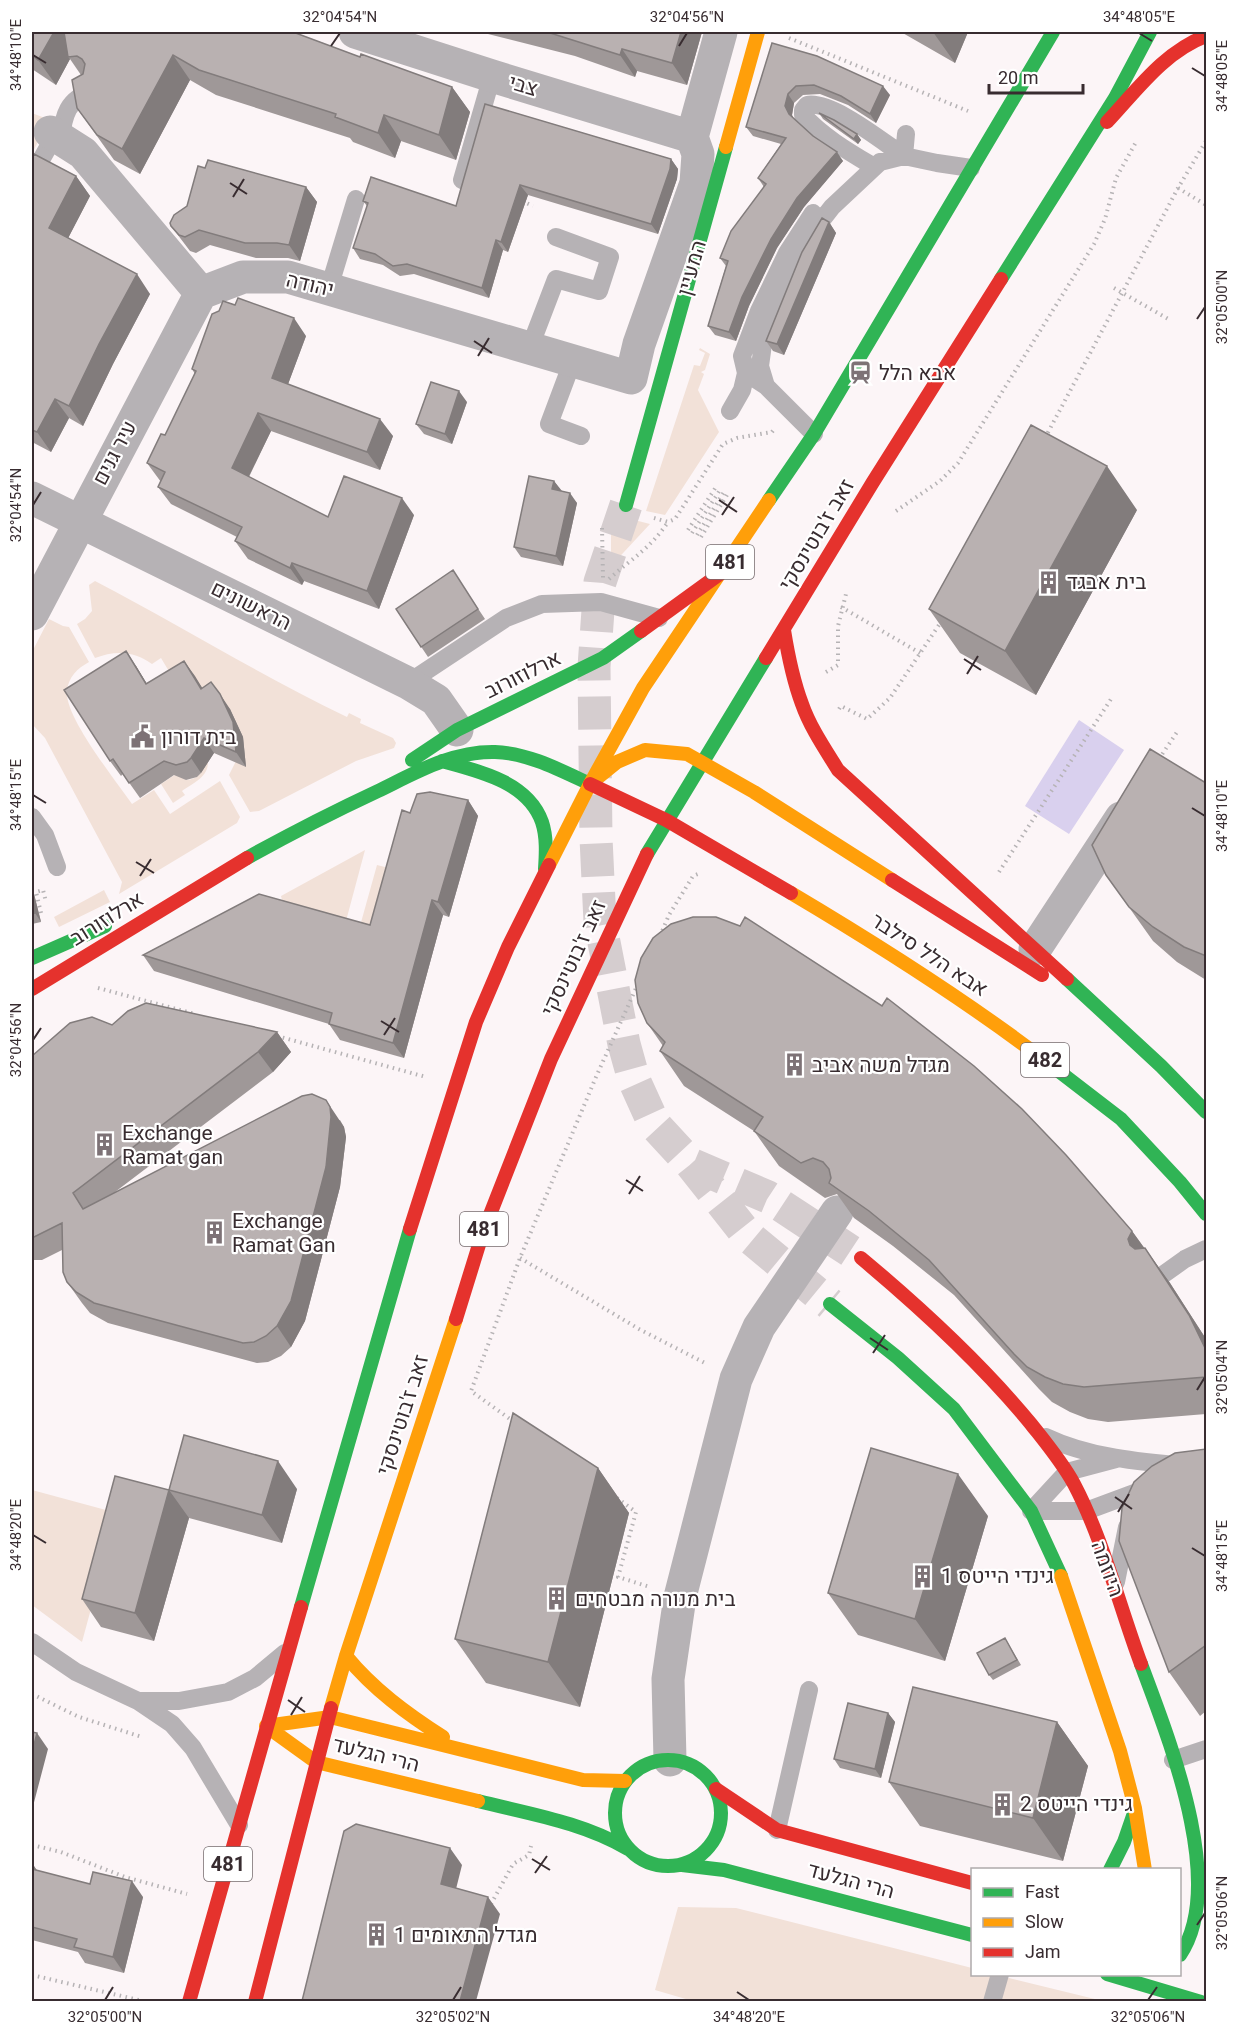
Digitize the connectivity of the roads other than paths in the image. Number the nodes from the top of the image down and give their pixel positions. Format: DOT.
graph roads {
  1 [pos="355,32"];
  2 [pos="721,32"];
  3 [pos="758,32"];
  4 [pos="1053,32"];
  5 [pos="1150,32"];
  6 [pos="1206,36"];
  7 [pos="492,76"];
  8 [pos="92,92"];
  9 [pos="906,134"];
  10 [pos="55,136"];
  11 [pos="692,137"];
  12 [pos="1082,150"];
  13 [pos="904,156"];
  14 [pos="875,163"];
  15 [pos="971,168"];
  16 [pos="32,177"];
  17 [pos="462,180"];
  18 [pos="356,199"];
  19 [pos="556,237"];
  20 [pos="315,285"];
  21 [pos="201,293"];
  22 [pos="530,347"];
  23 [pos="573,360"];
  24 [pos="746,373"];
  25 [pos="631,378"];
  26 [pos="766,386"];
  27 [pos="730,411"];
  28 [pos="814,434"];
  29 [pos="581,436"];
  30 [pos="32,498"];
  31 [pos="626,505"];
  32 [pos="79,522"];
  33 [pos="724,570"];
  34 [pos="32,614"];
  35 [pos="659,618"];
  36 [pos="784,630"];
  37 [pos="408,683"];
  38 [pos="457,730"];
  39 [pos="442,761"];
  40 [pos="701,761"];
  41 [pos="1156,764"];
  42 [pos="590,784"];
  43 [pos="335,811"];
  44 [pos="32,817"];
  45 [pos="666,820"];
  46 [pos="57,867"];
  47 [pos="544,874"];
  48 [pos="203,884"];
  49 [pos="1035,949"];
  50 [pos="32,958"];
  51 [pos="32,989"];
  52 [pos="1092,1002"];
  53 [pos="1206,1112"];
  54 [pos="837,1212"];
  55 [pos="1206,1214"];
  56 [pos="1206,1249"];
  57 [pos="861,1258"];
  58 [pos="1164,1274"];
  59 [pos="830,1304"];
  60 [pos="1037,1432"];
  61 [pos="1123,1458"];
  62 [pos="1182,1465"];
  63 [pos="1206,1468"];
  64 [pos="1067,1472"];
  65 [pos="1146,1490"];
  66 [pos="1031,1511"];
  67 [pos="1086,1512"];
  68 [pos="1115,1590"];
  69 [pos="32,1642"];
  70 [pos="288,1651"];
  71 [pos="346,1656"];
  72 [pos="809,1690"];
  73 [pos="138,1701"];
  74 [pos="330,1717"];
  75 [pos="266,1726"];
  76 [pos="1206,1749"];
  77 [pos="471,1752"];
  78 [pos="670,1760"];
  79 [pos="1173,1760"];
  80 [pos="316,1762"];
  81 [pos="625,1782"];
  82 [pos="716,1789"];
  83 [pos="1135,1809"];
  84 [pos="239,1825"];
  85 [pos="777,1830"];
  86 [pos="628,1849"];
  87 [pos="682,1865"];
  88 [pos="1111,1868"];
  89 [pos="1145,1868"];
  90 [pos="1199,1879"];
  91 [pos="971,1883"];
  92 [pos="1206,1894"];
  93 [pos="971,1935"];
  94 [pos="1185,1951"];
  95 [pos="999,1976"];
  96 [pos="1119,1976"];
  97 [pos="1148,1981"];
  98 [pos="189,2001"];
  99 [pos="255,2001"];
  100 [pos="992,2001"];
  101 [pos="1201,2001"];
  1 -- 7 [label="street, צבי"];
  2 -- 11 [label="street"];
  3 -- 31 [label="main road, המעיין"];
  4 -- 15 [label="main road, זאב ז'בוטינסקי / 481"];
  5 -- 12 [label="main road, זאב ז'בוטינסקי / 481"];
  6 -- 12 [label="main road"];
  7 -- 11 [label="street, צבי"];
  7 -- 17 [label="lane"];
  8 -- 10 [label="lane"];
  9 -- 13 [label="lane"];
  10 -- 16 [label="lane"];
  10 -- 21 [label="street"];
  11 -- 25 [label="street, המעיין"];
  12 -- 36 [label="main road, זאב ז'בוטינסקי / 481"];
  13 -- 14 [label="lane"];
  13 -- 14 [label="lane"];
  13 -- 15 [label="lane"];
  14 -- 24 [label="lane"];
  14 -- 26 [label="lane"];
  15 -- 28 [label="main road, זאב ז'בוטינסקי / 481"];
  18 -- 20 [label="lane"];
  19 -- 22 [label="lane"];
  20 -- 21 [label="street, יהודה"];
  20 -- 22 [label="street, יהודה"];
  21 -- 32 [label="street, עיר גנים"];
  22 -- 23 [label="street, יהודה"];
  23 -- 25 [label="street, יהודה"];
  23 -- 29 [label="lane"];
  24 -- 26 [label="lane"];
  24 -- 27 [label="lane"];
  26 -- 28 [label="lane"];
  28 -- 33 [label="main road, זאב ז'בוטינסקי / 481"];
  30 -- 32 [label="street, הראשונים"];
  32 -- 34 [label="street, עיר גנים"];
  32 -- 37 [label="street, הראשונים"];
  33 -- 35 [label="main road, ארלוזורוב"];
  33 -- 42 [label="main road, זאב ז'בוטינסקי / 481"];
  35 -- 37 [label="lane"];
  35 -- 38 [label="main road, ארלוזורוב"];
  36 -- 40 [label="main road, זאב ז'בוטינסקי / 481"];
  36 -- 49 [label="main road"];
  37 -- 38 [label="street, הראשונים"];
  38 -- 43 [label="main road, ארלוזורוב"];
  39 -- 42 [label="main road, ארלוזורוב"];
  39 -- 43 [label="main road, ארלוזורוב"];
  39 -- 47 [label="main road"];
  40 -- 42 [label="main road"];
  40 -- 45 [label="main road, זאב ז'בוטינסקי / 481"];
  40 -- 52 [label="main road"];
  41 -- 49 [label="street"];
  42 -- 45 [label="main road, אבא הלל סילבר / 482"];
  42 -- 47 [label="main road, זאב ז'בוטינסקי / 481"];
  43 -- 48 [label="main road, ארלוזורוב"];
  44 -- 46 [label="lane"];
  45 -- 55 [label="main road, אבא הלל סילבר / 482"];
  45 -- 71 [label="main road, זאב ז'בוטינסקי / 481"];
  47 -- 70 [label="main road, זאב ז'בוטינסקי / 481"];
  48 -- 50 [label="main road, ארלוזורוב"];
  48 -- 51 [label="main road, ארלוזורוב"];
  49 -- 52 [label="main road"];
  52 -- 53 [label="main road"];
  54 -- 78 [label="street"];
  56 -- 58 [label="lane"];
  57 -- 60 [label="main road, היוזמה"];
  59 -- 66 [label="main road"];
  60 -- 61 [label="lane"];
  60 -- 64 [label="main road, היוזמה"];
  61 -- 62 [label="lane"];
  61 -- 64 [label="lane"];
  62 -- 63 [label="lane"];
  62 -- 65 [label="lane"];
  64 -- 66 [label="lane"];
  64 -- 67 [label="main road, היוזמה"];
  65 -- 67 [label="lane"];
  65 -- 68 [label="lane"];
  66 -- 67 [label="lane"];
  66 -- 83 [label="main road"];
  67 -- 68 [label="main road, היוזמה"];
  68 -- 79 [label="main road, היוזמה"];
  69 -- 73 [label="lane"];
  70 -- 73 [label="lane"];
  70 -- 75 [label="main road, זאב ז'בוטינסקי / 481"];
  71 -- 74 [label="main road, זאב ז'בוטינסקי / 481"];
  71 -- 77 [label="main road"];
  72 -- 85 [label="lane"];
  73 -- 84 [label="lane"];
  74 -- 75 [label="main road, הרי הגלעד"];
  74 -- 77 [label="main road, הרי הגלעד"];
  74 -- 80 [label="main road, זאב ז'בוטינסקי / 481"];
  75 -- 80 [label="main road, הרי הגלעד"];
  75 -- 84 [label="main road, זאב ז'בוטינסקי / 481"];
  76 -- 79 [label="lane"];
  77 -- 81 [label="main road, הרי הגלעד"];
  78 -- 81 [label="main road"];
  78 -- 82 [label="main road"];
  79 -- 90 [label="main road, היוזמה"];
  80 -- 86 [label="main road, הרי הגלעד"];
  80 -- 99 [label="main road, זאב ז'בוטינסקי / 481"];
  81 -- 86 [label="main road"];
  82 -- 85 [label="main road, הרי הגלעד"];
  82 -- 87 [label="main road"];
  83 -- 88 [label="main road"];
  83 -- 89 [label="main road"];
  84 -- 98 [label="main road, זאב ז'בוטינסקי / 481"];
  85 -- 91 [label="main road, הרי הגלעד"];
  86 -- 87 [label="main road"];
  87 -- 93 [label="main road, הרי הגלעד"];
  90 -- 92 [label="main road"];
  90 -- 94 [label="main road, היוזמה"];
  95 -- 100 [label="lane"];
  96 -- 97 [label="main road"];
  97 -- 101 [label="main road"];
}
